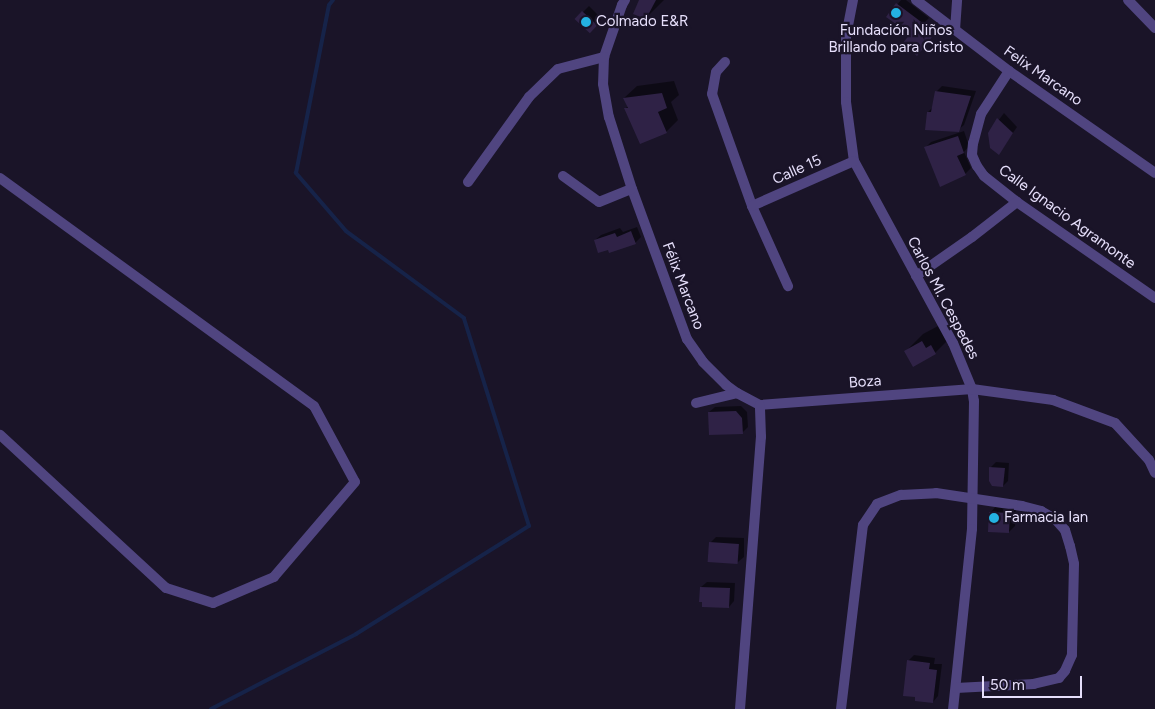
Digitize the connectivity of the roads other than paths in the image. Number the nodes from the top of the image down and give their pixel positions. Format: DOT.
graph roads {
  1 [pos="625,0"];
  2 [pos="853,0"];
  3 [pos="916,0"];
  4 [pos="957,0"];
  5 [pos="1128,0"];
  6 [pos="1155,28"];
  7 [pos="955,30"];
  8 [pos="604,57"];
  9 [pos="725,62"];
  10 [pos="1008,70"];
  11 [pos="854,162"];
  12 [pos="1155,173"];
  13 [pos="562,176"];
  14 [pos="0,178"];
  15 [pos="468,182"];
  16 [pos="632,189"];
  17 [pos="1016,202"];
  18 [pos="752,206"];
  19 [pos="916,276"];
  20 [pos="788,286"];
  21 [pos="1155,298"];
  22 [pos="972,389"];
  23 [pos="737,393"];
  24 [pos="696,403"];
  25 [pos="760,405"];
  26 [pos="0,435"];
  27 [pos="1155,473"];
  28 [pos="973,497"];
  29 [pos="956,688"];
  30 [pos="740,709"];
  31 [pos="841,709"];
  32 [pos="953,709"];
  1 -- 8 [label="street, Félix Marcano"];
  2 -- 11 [label="street, Carlos Ml. Cespedes"];
  3 -- 7 [label="street, Felix Marcano"];
  4 -- 7 [label="street"];
  5 -- 6 [label="street"];
  7 -- 10 [label="street, Felix Marcano"];
  8 -- 15 [label="street"];
  8 -- 16 [label="street, Félix Marcano"];
  9 -- 18 [label="street"];
  10 -- 12 [label="street, Felix Marcano"];
  10 -- 17 [label="street, Calle Ignacio Agramonte"];
  11 -- 18 [label="street, Calle 15"];
  11 -- 19 [label="street, Carlos Ml. Cespedes"];
  13 -- 16 [label="street"];
  14 -- 26 [label="street"];
  16 -- 23 [label="street, Félix Marcano"];
  17 -- 19 [label="street"];
  17 -- 21 [label="street, Calle Ignacio Agramonte"];
  18 -- 20 [label="street"];
  19 -- 22 [label="street, Carlos Ml. Cespedes"];
  22 -- 25 [label="street, Boza"];
  22 -- 27 [label="street, Boza"];
  22 -- 28 [label="street, Carlos Ml. Cespedes"];
  23 -- 24 [label="street"];
  23 -- 25 [label="street, Félix Marcano"];
  25 -- 30 [label="street"];
  28 -- 29 [label="street, Carlos Ml. Cespedes"];
  28 -- 29 [label="street"];
  28 -- 31 [label="street"];
  29 -- 32 [label="street, Carlos Ml. Cespedes"];
}
